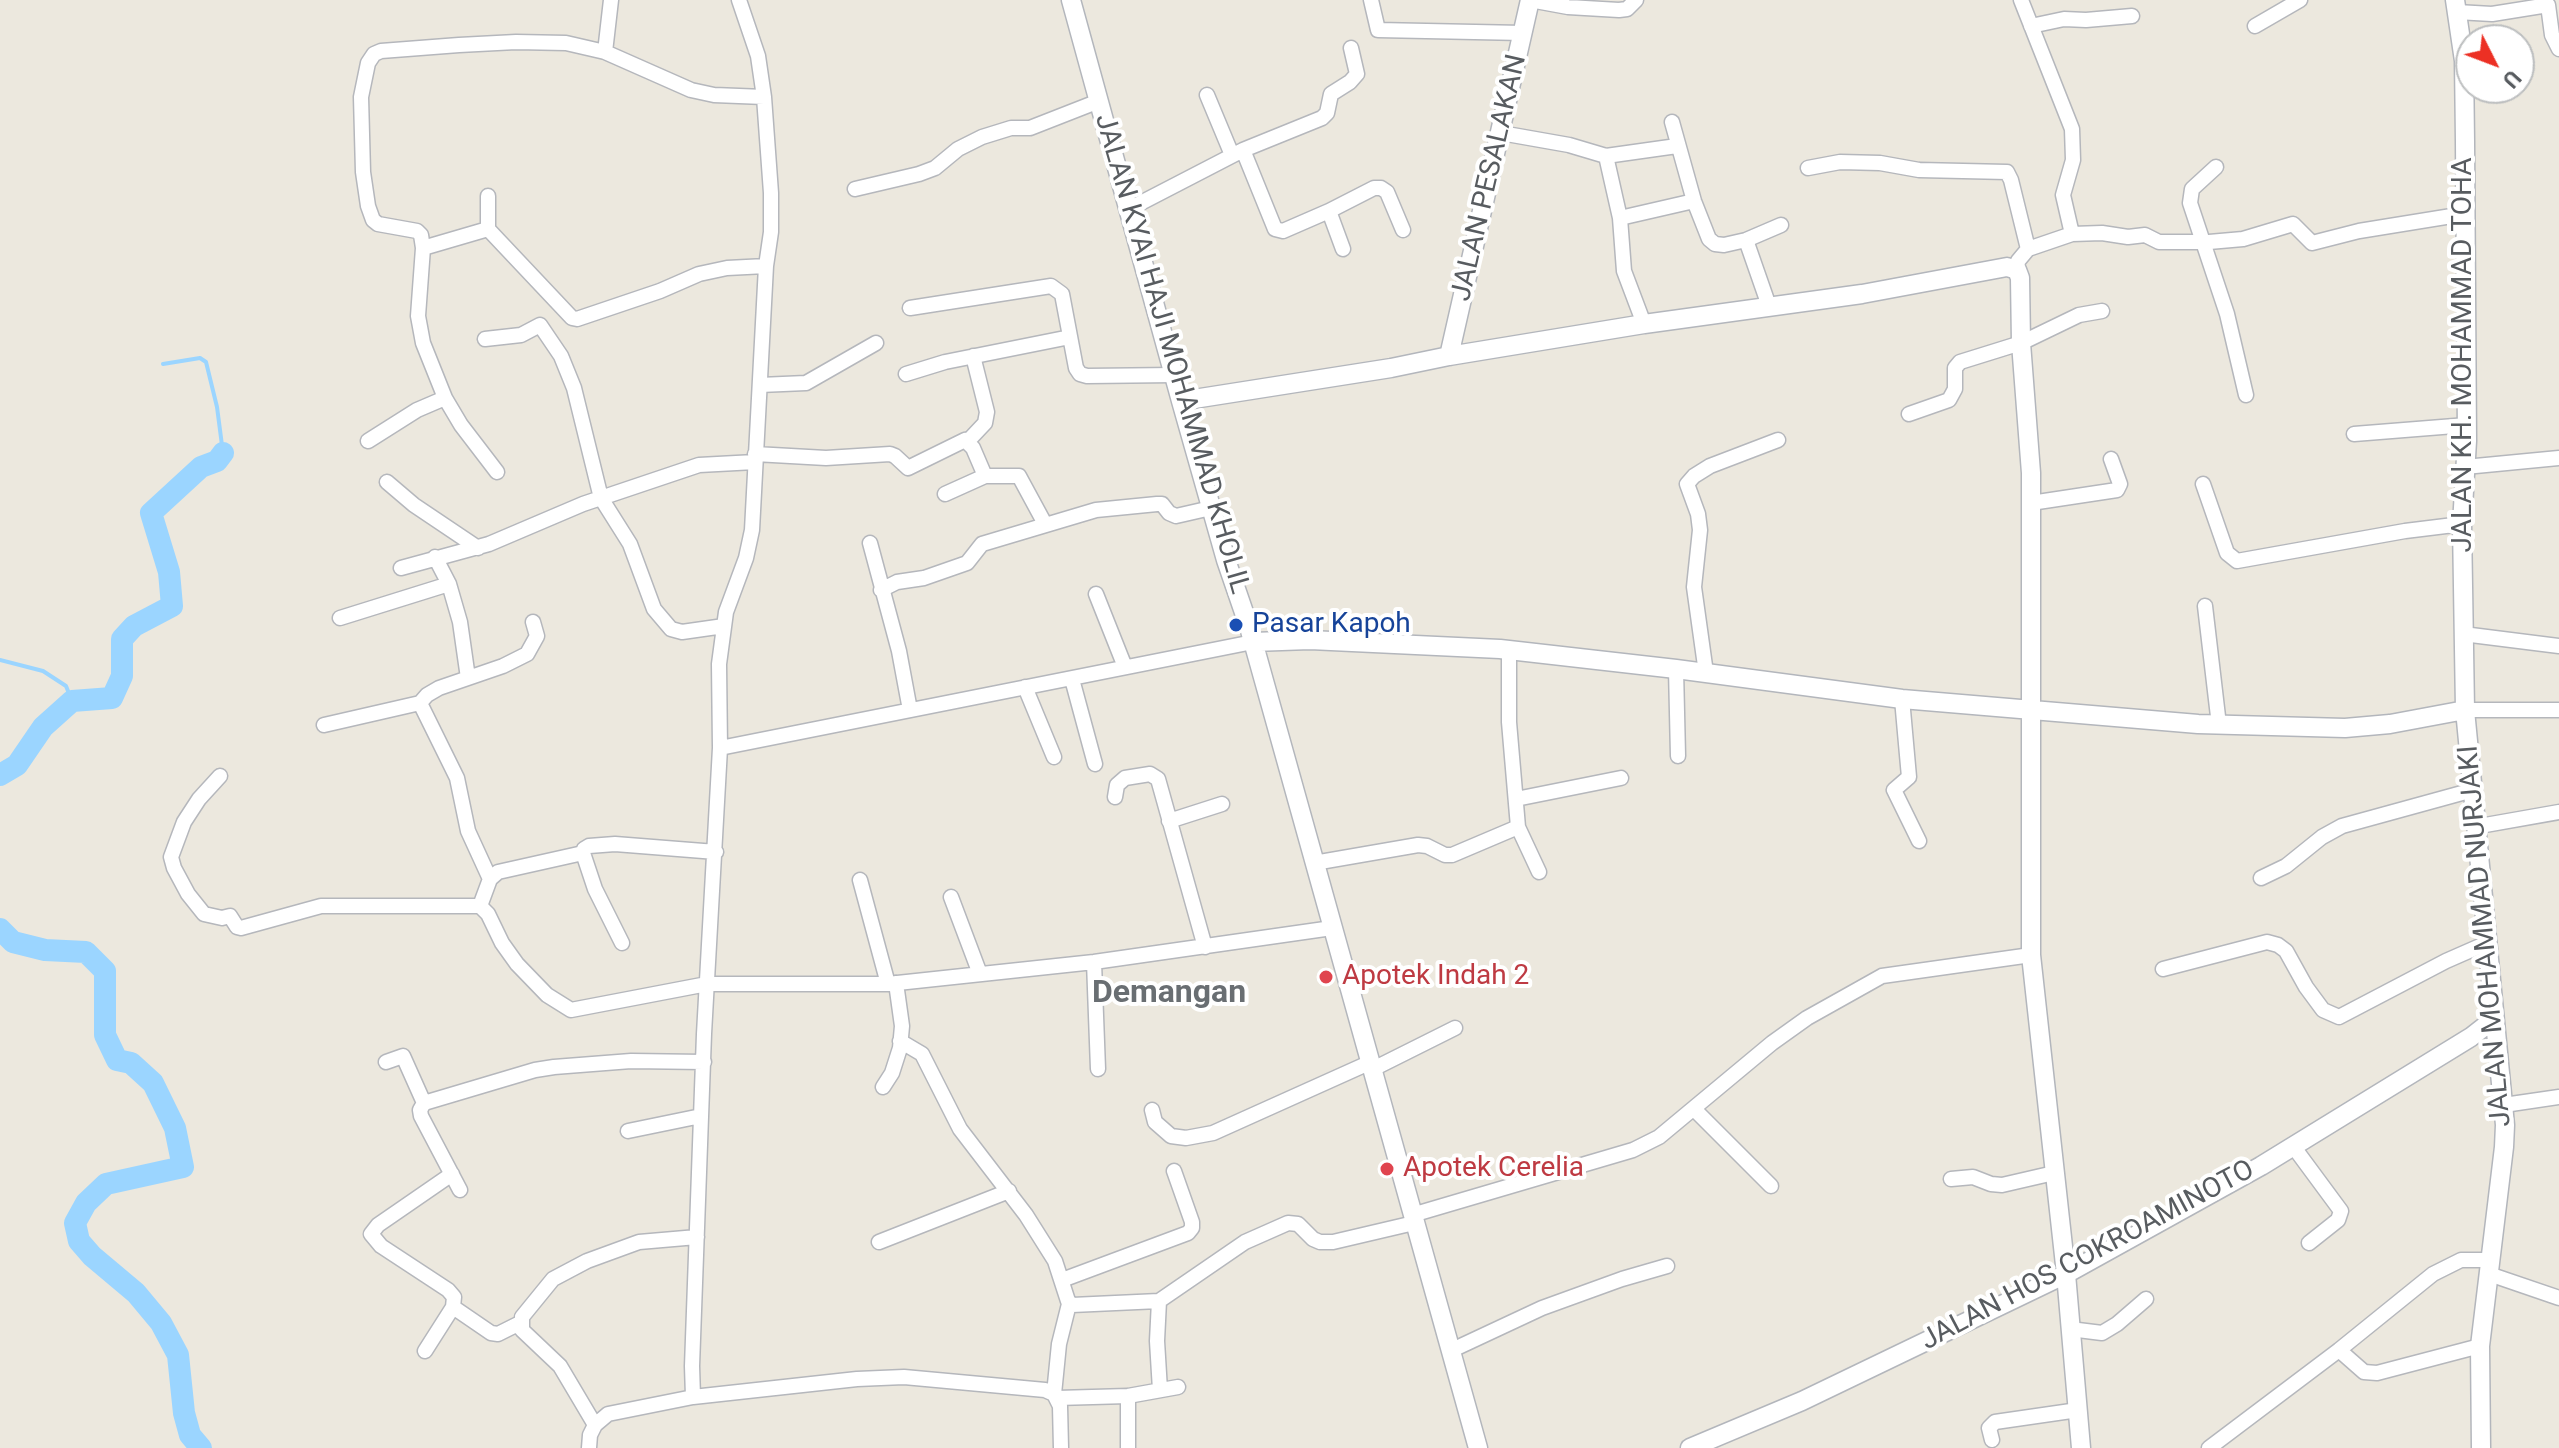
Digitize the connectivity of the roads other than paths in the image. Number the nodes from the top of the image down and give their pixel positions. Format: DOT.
graph roads {
  1 [pos="611,0"];
  2 [pos="739,0"];
  3 [pos="1071,0"];
  4 [pos="1371,0"];
  5 [pos="1530,0"];
  6 [pos="1636,0"];
  7 [pos="2021,0"];
  8 [pos="2300,0"];
  9 [pos="2548,3"];
  10 [pos="2456,6"];
  11 [pos="2132,16"];
  12 [pos="2031,26"];
  13 [pos="2255,26"];
  14 [pos="1523,33"];
  15 [pos="1351,48"];
  16 [pos="2559,49"];
  17 [pos="605,52"];
  18 [pos="1207,95"];
  19 [pos="764,97"];
  20 [pos="1099,101"];
  21 [pos="1672,122"];
  22 [pos="1501,133"];
  23 [pos="1677,146"];
  24 [pos="1237,153"];
  25 [pos="1606,156"];
  26 [pos="2216,167"];
  27 [pos="1808,168"];
  28 [pos="855,189"];
  29 [pos="488,196"];
  30 [pos="1694,201"];
  31 [pos="1129,209"];
  32 [pos="1329,211"];
  33 [pos="2464,214"];
  34 [pos="1620,218"];
  35 [pos="1781,225"];
  36 [pos="488,229"];
  37 [pos="1403,230"];
  38 [pos="2072,234"];
  39 [pos="1746,240"];
  40 [pos="2204,242"];
  41 [pos="423,248"];
  42 [pos="1343,249"];
  43 [pos="2028,249"];
  44 [pos="766,266"];
  45 [pos="2017,270"];
  46 [pos="1769,306"];
  47 [pos="562,307"];
  48 [pos="910,308"];
  49 [pos="2102,311"];
  50 [pos="1644,324"];
  51 [pos="540,325"];
  52 [pos="1070,337"];
  53 [pos="485,339"];
  54 [pos="876,343"];
  55 [pos="2021,343"];
  56 [pos="973,356"];
  57 [pos="1449,356"];
  58 [pos="906,374"];
  59 [pos="1175,375"];
  60 [pos="760,385"];
  61 [pos="2246,395"];
  62 [pos="445,398"];
  63 [pos="1181,401"];
  64 [pos="1909,414"];
  65 [pos="2467,425"];
  66 [pos="2354,434"];
  67 [pos="1778,440"];
  68 [pos="368,441"];
  69 [pos="968,441"];
  70 [pos="755,458"];
  71 [pos="2559,458"];
  72 [pos="2111,459"];
  73 [pos="2465,467"];
  74 [pos="497,472"];
  75 [pos="985,476"];
  76 [pos="387,482"];
  77 [pos="2203,484"];
  78 [pos="945,494"];
  79 [pos="601,498"];
  80 [pos="2031,503"];
  81 [pos="1211,508"];
  82 [pos="1045,524"];
  83 [pos="2462,524"];
  84 [pos="870,543"];
  85 [pos="478,548"];
  86 [pos="435,557"];
  87 [pos="401,568"];
  88 [pos="449,584"];
  89 [pos="881,590"];
  90 [pos="1096,594"];
  91 [pos="2205,606"];
  92 [pos="340,618"];
  93 [pos="533,622"];
  94 [pos="724,626"];
  95 [pos="2463,634"];
  96 [pos="1253,642"];
  97 [pos="2559,646"];
  98 [pos="1509,650"];
  99 [pos="1125,667"];
  100 [pos="1676,669"];
  101 [pos="1706,673"];
  102 [pos="468,678"];
  103 [pos="1072,679"];
  104 [pos="1025,687"];
  105 [pos="1902,699"];
  106 [pos="420,703"];
  107 [pos="2033,708"];
  108 [pos="910,710"];
  109 [pos="2465,710"];
  110 [pos="2559,710"];
  111 [pos="324,725"];
  112 [pos="2219,725"];
  113 [pos="720,748"];
  114 [pos="1678,756"];
  115 [pos="1054,757"];
  116 [pos="1095,764"];
  117 [pos="220,776"];
  118 [pos="1621,778"];
  119 [pos="2473,790"];
  120 [pos="1115,797"];
  121 [pos="1516,799"];
  122 [pos="1222,804"];
  123 [pos="2559,812"];
  124 [pos="1169,821"];
  125 [pos="1518,827"];
  126 [pos="2474,827"];
  127 [pos="1919,841"];
  128 [pos="716,852"];
  129 [pos="583,853"];
  130 [pos="1314,863"];
  131 [pos="1539,872"];
  132 [pos="2261,878"];
  133 [pos="490,879"];
  134 [pos="860,880"];
  135 [pos="951,897"];
  136 [pos="480,906"];
  137 [pos="1332,928"];
  138 [pos="622,943"];
  139 [pos="2487,943"];
  140 [pos="1205,947"];
  141 [pos="2031,955"];
  142 [pos="1094,962"];
  143 [pos="2163,969"];
  144 [pos="980,974"];
  145 [pos="892,983"];
  146 [pos="707,984"];
  147 [pos="2494,1019"];
  148 [pos="1455,1028"];
  149 [pos="2471,1037"];
  150 [pos="900,1041"];
  151 [pos="2497,1043"];
  152 [pos="386,1062"];
  153 [pos="704,1062"];
  154 [pos="1372,1066"];
  155 [pos="1098,1069"];
  156 [pos="883,1087"];
  157 [pos="2559,1097"];
  158 [pos="424,1103"];
  159 [pos="2504,1105"];
  160 [pos="1694,1109"];
  161 [pos="1152,1110"];
  162 [pos="701,1116"];
  163 [pos="628,1131"];
  164 [pos="2293,1146"];
  165 [pos="1174,1171"];
  166 [pos="2054,1173"];
  167 [pos="452,1174"];
  168 [pos="1951,1179"];
  169 [pos="1771,1186"];
  170 [pos="460,1190"];
  171 [pos="1009,1191"];
  172 [pos="1413,1219"];
  173 [pos="697,1237"];
  174 [pos="879,1242"];
  175 [pos="2309,1243"];
  176 [pos="1667,1266"];
  177 [pos="2489,1267"];
  178 [pos="2066,1274"];
  179 [pos="1062,1280"];
  180 [pos="2559,1298"];
  181 [pos="2146,1299"];
  182 [pos="1159,1301"];
  183 [pos="1069,1304"];
  184 [pos="453,1307"];
  185 [pos="520,1323"];
  186 [pos="2070,1329"];
  187 [pos="2480,1346"];
  188 [pos="2339,1350"];
  189 [pos="425,1351"];
  190 [pos="1450,1351"];
  191 [pos="1178,1387"];
  192 [pos="1160,1390"];
  193 [pos="1055,1396"];
  194 [pos="1128,1396"];
  195 [pos="693,1397"];
  196 [pos="2078,1410"];
  197 [pos="595,1425"];
  198 [pos="1992,1440"];
  199 [pos="589,1448"];
  200 [pos="1061,1448"];
  201 [pos="1128,1448"];
  202 [pos="1478,1448"];
  203 [pos="1690,1448"];
  204 [pos="2081,1448"];
  205 [pos="2209,1448"];
  206 [pos="2481,1448"];
  1 -- 17 [label="street"];
  2 -- 19 [label="street"];
  3 -- 20 [label="street, JALAN KYAI HAJI MOHAMMAD KHOLIL"];
  4 -- 14 [label="street"];
  5 -- 6 [label="street"];
  5 -- 14 [label="street, JALAN PESALAKAN"];
  7 -- 12 [label="street"];
  8 -- 13 [label="street"];
  9 -- 10 [label="street"];
  9 -- 16 [label="street"];
  10 -- 33 [label="street, JALAN KH. MOHAMMAD TOHA"];
  11 -- 12 [label="street"];
  12 -- 38 [label="street"];
  14 -- 22 [label="street, JALAN PESALAKAN"];
  15 -- 24 [label="street"];
  17 -- 19 [label="street"];
  17 -- 41 [label="street"];
  18 -- 24 [label="street"];
  19 -- 44 [label="street"];
  20 -- 28 [label="street"];
  20 -- 31 [label="street, JALAN KYAI HAJI MOHAMMAD KHOLIL"];
  21 -- 23 [label="street"];
  22 -- 25 [label="street"];
  22 -- 57 [label="street, JALAN PESALAKAN"];
  23 -- 25 [label="street"];
  23 -- 30 [label="street"];
  24 -- 31 [label="street"];
  24 -- 32 [label="street"];
  25 -- 34 [label="street"];
  26 -- 40 [label="street"];
  27 -- 43 [label="street"];
  29 -- 36 [label="street"];
  30 -- 34 [label="street"];
  30 -- 39 [label="street"];
  31 -- 59 [label="street, JALAN KYAI HAJI MOHAMMAD KHOLIL"];
  32 -- 37 [label="street"];
  32 -- 42 [label="street"];
  33 -- 40 [label="street"];
  33 -- 65 [label="street, JALAN KH. MOHAMMAD TOHA"];
  34 -- 50 [label="street"];
  35 -- 39 [label="street"];
  36 -- 41 [label="street"];
  36 -- 47 [label="street"];
  38 -- 40 [label="street"];
  38 -- 43 [label="street"];
  39 -- 46 [label="street"];
  40 -- 61 [label="street"];
  41 -- 62 [label="street"];
  43 -- 45 [label="street"];
  44 -- 47 [label="street"];
  44 -- 60 [label="street"];
  45 -- 46 [label="street"];
  45 -- 55 [label="street"];
  46 -- 50 [label="street"];
  47 -- 51 [label="street"];
  48 -- 52 [label="street"];
  49 -- 55 [label="street"];
  50 -- 57 [label="street"];
  51 -- 53 [label="street"];
  51 -- 79 [label="street"];
  52 -- 56 [label="street"];
  52 -- 59 [label="street"];
  54 -- 60 [label="street"];
  55 -- 64 [label="street"];
  55 -- 80 [label="street"];
  56 -- 58 [label="street"];
  56 -- 69 [label="street"];
  57 -- 63 [label="street"];
  59 -- 63 [label="street, JALAN KYAI HAJI MOHAMMAD KHOLIL"];
  60 -- 70 [label="street"];
  62 -- 68 [label="street"];
  62 -- 74 [label="street"];
  63 -- 81 [label="street, JALAN KYAI HAJI MOHAMMAD KHOLIL"];
  65 -- 66 [label="street"];
  65 -- 73 [label="street, JALAN KH. MOHAMMAD TOHA"];
  67 -- 101 [label="street"];
  69 -- 70 [label="street"];
  69 -- 75 [label="street"];
  70 -- 79 [label="street"];
  70 -- 94 [label="street"];
  71 -- 73 [label="street"];
  72 -- 80 [label="street"];
  73 -- 83 [label="street, JALAN KH. MOHAMMAD TOHA"];
  75 -- 78 [label="street"];
  75 -- 82 [label="street"];
  76 -- 85 [label="street"];
  77 -- 83 [label="street"];
  79 -- 85 [label="street"];
  79 -- 94 [label="street"];
  80 -- 107 [label="street"];
  81 -- 82 [label="street"];
  81 -- 96 [label="street, JALAN KYAI HAJI MOHAMMAD KHOLIL"];
  82 -- 89 [label="street"];
  83 -- 95 [label="street, JALAN KH. MOHAMMAD TOHA"];
  84 -- 89 [label="street"];
  85 -- 86 [label="street"];
  86 -- 87 [label="street"];
  86 -- 88 [label="street"];
  88 -- 92 [label="street"];
  88 -- 102 [label="street"];
  89 -- 108 [label="street"];
  90 -- 99 [label="street"];
  91 -- 112 [label="street"];
  93 -- 102 [label="street"];
  94 -- 113 [label="street"];
  95 -- 97 [label="street"];
  95 -- 109 [label="street, JALAN KH. MOHAMMAD TOHA"];
  96 -- 98 [label="street"];
  96 -- 99 [label="street"];
  96 -- 130 [label="street, JALAN KYAI HAJI MOHAMMAD KHOLIL"];
  98 -- 100 [label="street"];
  98 -- 121 [label="street"];
  99 -- 103 [label="street"];
  100 -- 101 [label="street"];
  100 -- 114 [label="street"];
  101 -- 105 [label="street"];
  102 -- 106 [label="street"];
  103 -- 104 [label="street"];
  103 -- 116 [label="street"];
  104 -- 108 [label="street"];
  104 -- 115 [label="street"];
  105 -- 107 [label="street"];
  105 -- 127 [label="street"];
  106 -- 111 [label="street"];
  106 -- 133 [label="street"];
  107 -- 112 [label="street"];
  107 -- 141 [label="street"];
  108 -- 113 [label="street"];
  109 -- 110 [label="street"];
  109 -- 112 [label="street"];
  109 -- 119 [label="street, JALAN MOHAMMAD NURJAKI"];
  113 -- 128 [label="street"];
  117 -- 136 [label="street"];
  118 -- 121 [label="street"];
  119 -- 126 [label="street, JALAN MOHAMMAD NURJAKI"];
  119 -- 132 [label="street"];
  120 -- 124 [label="street"];
  121 -- 125 [label="street"];
  122 -- 124 [label="street"];
  123 -- 126 [label="street"];
  124 -- 140 [label="street"];
  125 -- 130 [label="street"];
  125 -- 131 [label="street"];
  126 -- 139 [label="street, JALAN MOHAMMAD NURJAKI"];
  128 -- 129 [label="street"];
  128 -- 146 [label="street"];
  129 -- 133 [label="street"];
  129 -- 138 [label="street"];
  130 -- 137 [label="street, JALAN KYAI HAJI MOHAMMAD KHOLIL"];
  133 -- 136 [label="street"];
  134 -- 145 [label="street"];
  135 -- 144 [label="street"];
  136 -- 146 [label="street"];
  137 -- 140 [label="street"];
  137 -- 154 [label="street, JALAN KYAI HAJI MOHAMMAD KHOLIL"];
  139 -- 143 [label="street"];
  139 -- 147 [label="street, JALAN MOHAMMAD NURJAKI"];
  140 -- 142 [label="street"];
  141 -- 160 [label="street"];
  141 -- 166 [label="street"];
  142 -- 144 [label="street"];
  142 -- 155 [label="street"];
  144 -- 145 [label="street"];
  145 -- 146 [label="street"];
  145 -- 150 [label="street"];
  146 -- 153 [label="street"];
  147 -- 149 [label="street, JALAN HOS COKROAMINOTO"];
  147 -- 151 [label="street, JALAN MOHAMMAD NURJAKI"];
  148 -- 154 [label="street"];
  149 -- 151 [label="street"];
  149 -- 164 [label="street, JALAN HOS COKROAMINOTO"];
  150 -- 156 [label="street"];
  150 -- 171 [label="street"];
  151 -- 159 [label="street, JALAN MOHAMMAD NURJAKI"];
  152 -- 158 [label="street"];
  153 -- 158 [label="street"];
  153 -- 162 [label="street"];
  154 -- 161 [label="street"];
  154 -- 172 [label="street, JALAN KYAI HAJI MOHAMMAD KHOLIL"];
  157 -- 159 [label="street"];
  158 -- 167 [label="street"];
  159 -- 177 [label="street, JALAN MOHAMMAD NURJAKI"];
  160 -- 169 [label="street"];
  160 -- 172 [label="street"];
  162 -- 163 [label="street"];
  162 -- 173 [label="street"];
  164 -- 175 [label="street"];
  164 -- 178 [label="street, JALAN HOS COKROAMINOTO"];
  165 -- 179 [label="street"];
  166 -- 168 [label="street"];
  166 -- 178 [label="street"];
  167 -- 170 [label="street"];
  167 -- 184 [label="street"];
  171 -- 174 [label="street"];
  171 -- 179 [label="street"];
  172 -- 182 [label="street"];
  172 -- 190 [label="street, JALAN KYAI HAJI MOHAMMAD KHOLIL"];
  173 -- 185 [label="street"];
  173 -- 195 [label="street"];
  176 -- 190 [label="street"];
  177 -- 180 [label="street"];
  177 -- 187 [label="street, JALAN MOHAMMAD NURJAKI"];
  177 -- 188 [label="street"];
  178 -- 186 [label="street"];
  178 -- 203 [label="street, JALAN HOS COKROAMINOTO"];
  179 -- 183 [label="street"];
  181 -- 186 [label="street"];
  182 -- 183 [label="street"];
  182 -- 192 [label="street"];
  183 -- 193 [label="street"];
  184 -- 185 [label="street"];
  184 -- 189 [label="street"];
  185 -- 197 [label="street"];
  186 -- 196 [label="street"];
  187 -- 188 [label="street"];
  187 -- 206 [label="street, JALAN MOHAMMAD NURJAKI"];
  188 -- 205 [label="street"];
  190 -- 202 [label="street, JALAN KYAI HAJI MOHAMMAD KHOLIL"];
  191 -- 192 [label="street"];
  192 -- 194 [label="street"];
  193 -- 194 [label="street"];
  193 -- 195 [label="street"];
  193 -- 200 [label="street"];
  194 -- 201 [label="street"];
  195 -- 197 [label="street"];
  196 -- 198 [label="street"];
  196 -- 204 [label="street"];
  197 -- 199 [label="street"];
}
